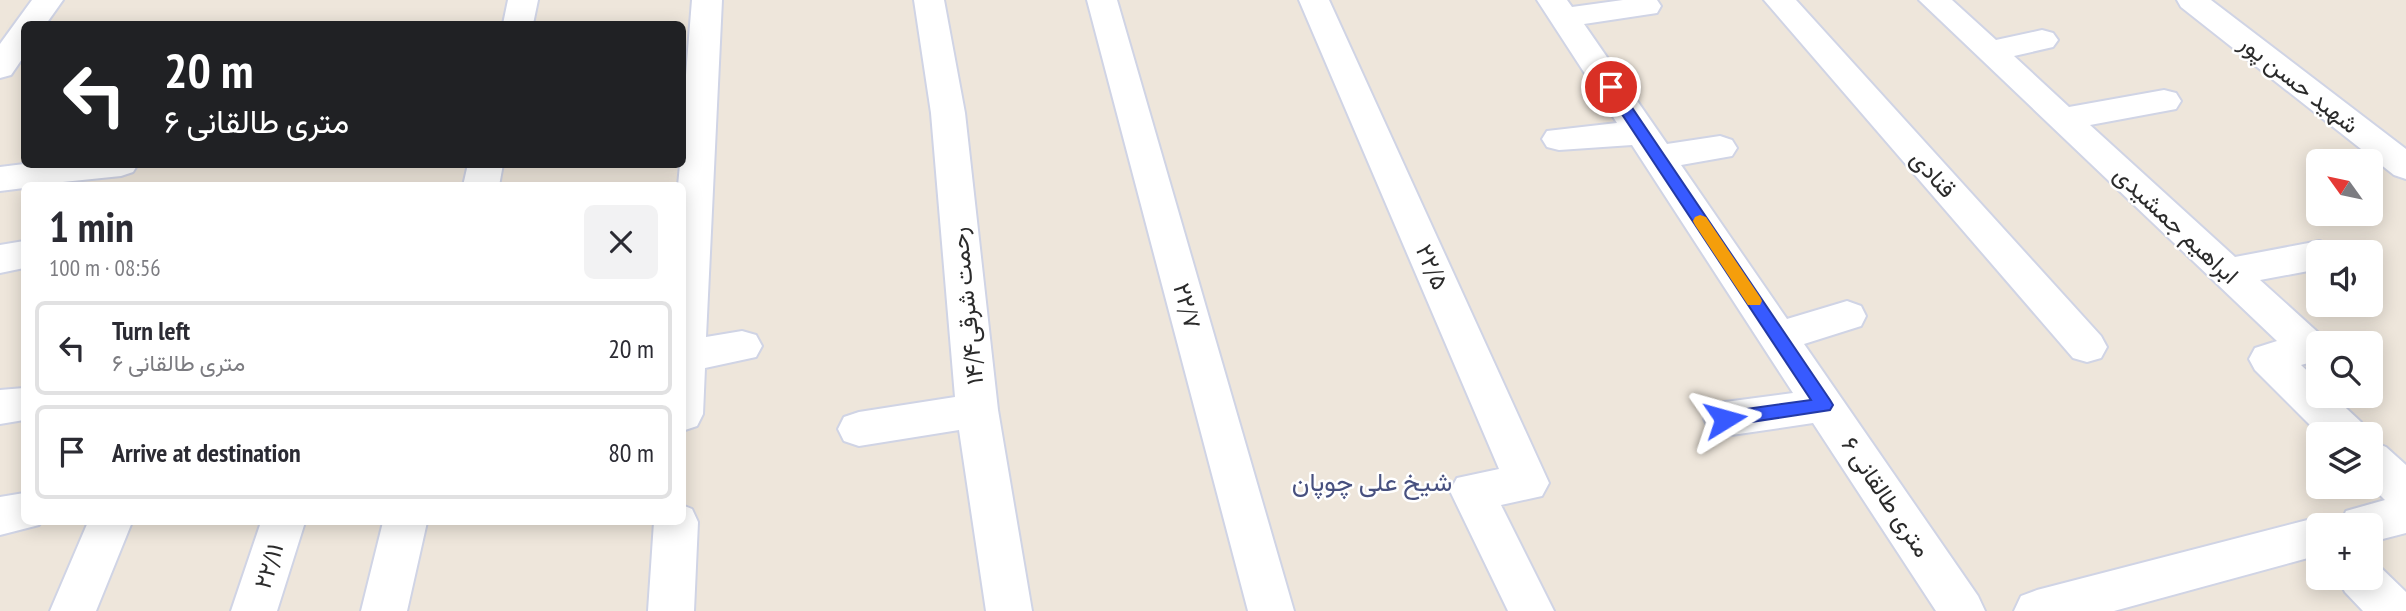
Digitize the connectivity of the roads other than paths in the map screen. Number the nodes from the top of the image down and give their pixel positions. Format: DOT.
graph roads {
  1 [pos="48,0"];
  2 [pos="523,0"];
  3 [pos="707,0"];
  4 [pos="929,0"];
  5 [pos="1102,0"];
  6 [pos="1314,0"];
  7 [pos="1779,0"];
  8 [pos="1934,0"];
  9 [pos="2193,0"];
  10 [pos="1646,6"];
  11 [pos="1558,9"];
  12 [pos="33,21"];
  13 [pos="519,21"];
  14 [pos="21,38"];
  15 [pos="2042,40"];
  16 [pos="1990,52"];
  17 [pos="21,67"];
  18 [pos="0,69"];
  19 [pos="2164,101"];
  20 [pos="2062,119"];
  21 [pos="1559,139"];
  22 [pos="1650,145"];
  23 [pos="1720,148"];
  24 [pos="2406,167"];
  25 [pos="89,168"];
  26 [pos="0,179"];
  27 [pos="21,256"];
  28 [pos="2306,257"];
  29 [pos="0,259"];
  30 [pos="2227,273"];
  31 [pos="1847,316"];
  32 [pos="1778,337"];
  33 [pos="742,346"];
  34 [pos="2087,347"];
  35 [pos="686,356"];
  36 [pos="21,404"];
  37 [pos="1824,405"];
  38 [pos="0,407"];
  39 [pos="977,410"];
  40 [pos="1725,419"];
  41 [pos="2334,422"];
  42 [pos="859,429"];
  43 [pos="2383,471"];
  44 [pos="2406,493"];
  45 [pos="21,512"];
  46 [pos="2406,513"];
  47 [pos="0,516"];
  48 [pos="2383,519"];
  49 [pos="109,525"];
  50 [pos="282,525"];
  51 [pos="404,525"];
  52 [pos="676,525"];
  53 [pos="2306,539"];
  54 [pos="2373,590"];
  55 [pos="73,611"];
  56 [pos="254,611"];
  57 [pos="384,611"];
  58 [pos="671,611"];
  59 [pos="1009,611"];
  60 [pos="1271,611"];
  61 [pos="1531,611"];
  62 [pos="1962,611"];
  63 [pos="2037,611"];
  64 [pos="2394,611"];
  1 -- 12 [label="street"];
  2 -- 13 [label="street"];
  3 -- 35 [label="street"];
  4 -- 39 [label="street, ۱۴/۴رحمت شرقی"];
  5 -- 60 [label="street, ۲۲/۷"];
  6 -- 61 [label="street, ۲۲/۵"];
  7 -- 34 [label="street, قنادی"];
  8 -- 16 [label="street, ابراهیم جمشیدی"];
  9 -- 24 [label="street, شهید حسن پور"];
  10 -- 11 [label="street"];
  11 -- 22 [label="street, ۶ متری طالقانی"];
  14 -- 18 [label="street"];
  15 -- 16 [label="street"];
  16 -- 20 [label="street, ابراهیم جمشیدی"];
  17 -- 18 [label="street"];
  19 -- 20 [label="street"];
  20 -- 30 [label="street, ابراهیم جمشیدی"];
  21 -- 22 [label="street"];
  22 -- 23 [label="street"];
  22 -- 32 [label="street, ۶ متری طالقانی"];
  25 -- 26 [label="street"];
  27 -- 29 [label="street"];
  28 -- 30 [label="street"];
  30 -- 41 [label="street, ابراهیم جمشیدی"];
  31 -- 32 [label="street"];
  32 -- 37 [label="street, ۶ متری طالقانی"];
  33 -- 35 [label="street"];
  36 -- 38 [label="street"];
  37 -- 40 [label="street"];
  37 -- 62 [label="street, ۶ متری طالقانی"];
  39 -- 42 [label="street"];
  39 -- 59 [label="street, ۱۴/۴رحمت شرقی"];
  43 -- 44 [label="street"];
  45 -- 47 [label="street"];
  46 -- 48 [label="street"];
  49 -- 55 [label="street"];
  50 -- 56 [label="street, ۲۲/۱۱"];
  51 -- 57 [label="street"];
  52 -- 58 [label="street"];
  53 -- 63 [label="street"];
  54 -- 64 [label="street"];
}
